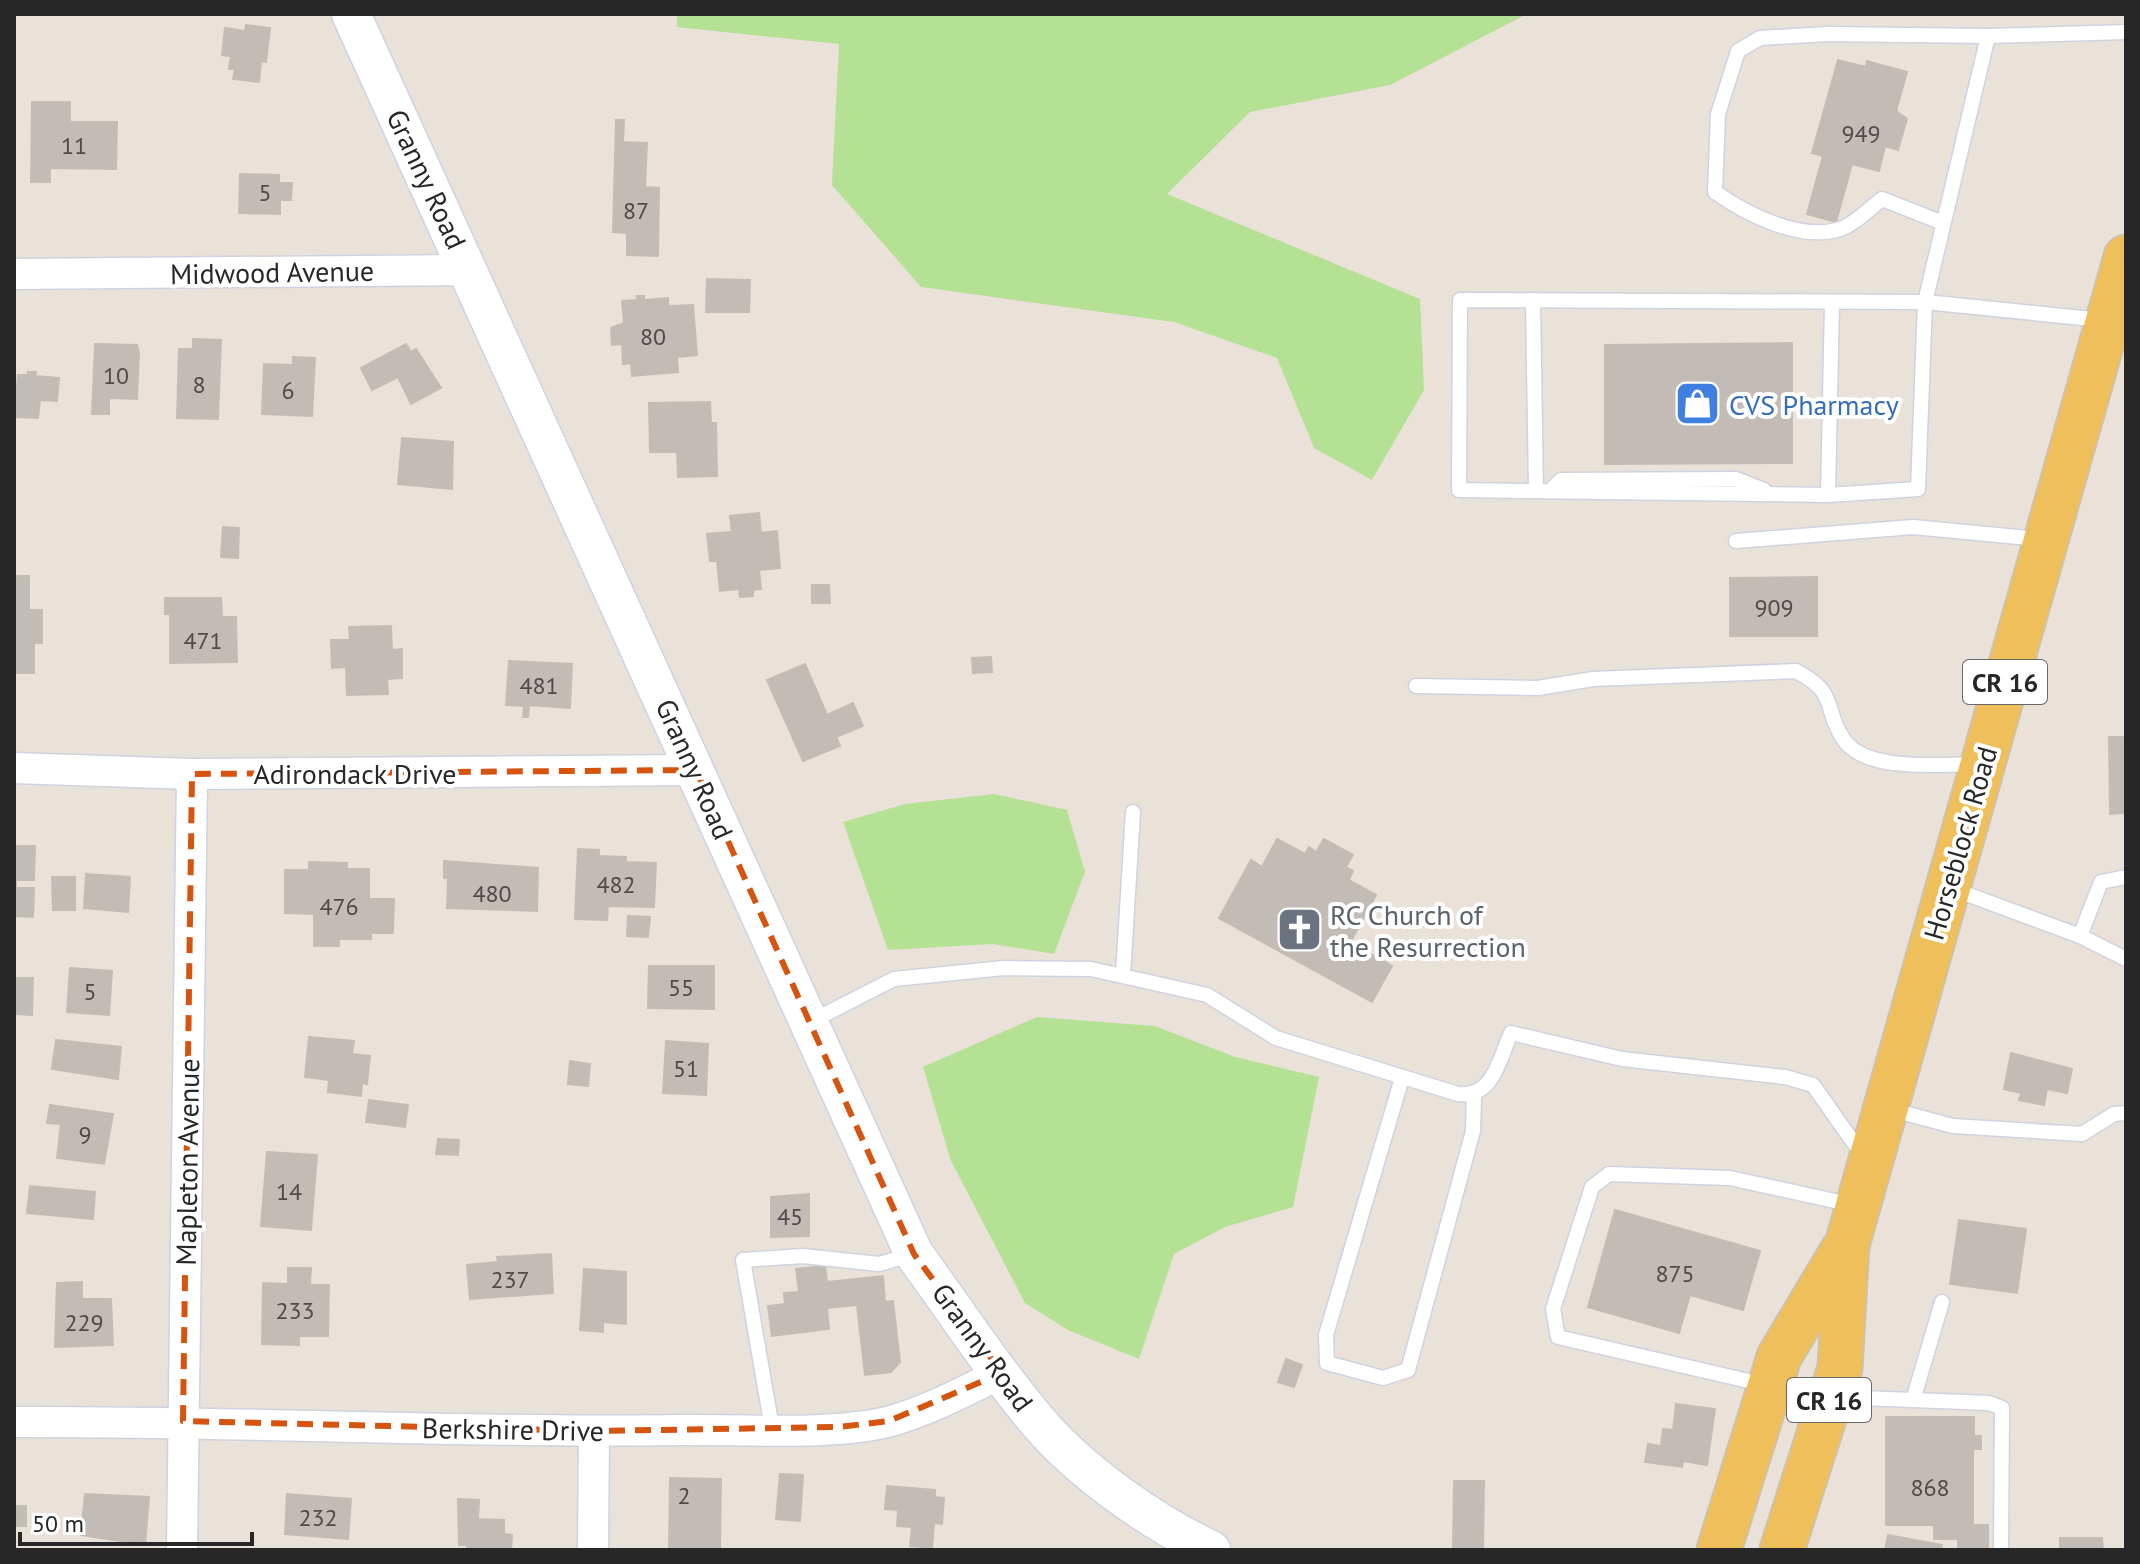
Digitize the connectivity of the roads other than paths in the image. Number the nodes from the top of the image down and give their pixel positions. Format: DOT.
graph roads {
  1 [pos="351,14"];
  2 [pos="2126,32"];
  3 [pos="1988,36"];
  4 [pos="1943,223"];
  5 [pos="2126,257"];
  6 [pos="469,270"];
  7 [pos="14,274"];
  8 [pos="1533,300"];
  9 [pos="1832,302"];
  10 [pos="1925,302"];
  11 [pos="2114,311"];
  12 [pos="1544,490"];
  13 [pos="1828,495"];
  14 [pos="2045,539"];
  15 [pos="1736,541"];
  16 [pos="1416,686"];
  17 [pos="1981,765"];
  18 [pos="14,768"];
  19 [pos="696,770"];
  20 [pos="192,774"];
  21 [pos="1133,812"];
  22 [pos="2126,877"];
  23 [pos="1947,886"];
  24 [pos="2080,936"];
  25 [pos="2126,959"];
  26 [pos="1123,975"];
  27 [pos="810,1022"];
  28 [pos="1402,1078"];
  29 [pos="1474,1096"];
  30 [pos="1885,1108"];
  31 [pos="2126,1113"];
  32 [pos="1869,1164"];
  33 [pos="1852,1225"];
  34 [pos="914,1254"];
  35 [pos="1942,1302"];
  36 [pos="1002,1373"];
  37 [pos="1771,1386"];
  38 [pos="1830,1396"];
  39 [pos="1913,1400"];
  40 [pos="183,1421"];
  41 [pos="14,1422"];
  42 [pos="772,1428"];
  43 [pos="594,1431"];
  44 [pos="182,1550"];
  45 [pos="593,1550"];
  46 [pos="1211,1550"];
  47 [pos="1719,1550"];
  48 [pos="1782,1550"];
  49 [pos="2001,1550"];
  1 -- 6 [label="street, Granny Road"];
  2 -- 3 [label="lane"];
  3 -- 4 [label="lane"];
  3 -- 4 [label="lane"];
  4 -- 10 [label="lane"];
  5 -- 11 [label="main road, Horseblock Road / CR 16"];
  6 -- 7 [label="street, Midwood Avenue"];
  6 -- 19 [label="street, Granny Road"];
  8 -- 9 [label="lane"];
  8 -- 12 [label="lane"];
  8 -- 12 [label="lane"];
  9 -- 10 [label="lane"];
  9 -- 13 [label="lane"];
  10 -- 11 [label="lane"];
  10 -- 13 [label="lane"];
  11 -- 14 [label="main road, Horseblock Road / CR 16"];
  12 -- 13 [label="lane"];
  14 -- 15 [label="lane"];
  14 -- 17 [label="main road, Horseblock Road / CR 16"];
  16 -- 17 [label="lane"];
  17 -- 23 [label="main road, Horseblock Road / CR 16"];
  18 -- 20 [label="street, Adirondack Drive"];
  19 -- 20 [label="street, Adirondack Drive"];
  19 -- 27 [label="street, Granny Road"];
  20 -- 40 [label="street, Mapleton Avenue"];
  21 -- 26 [label="lane"];
  22 -- 24 [label="lane"];
  23 -- 24 [label="lane"];
  23 -- 30 [label="main road, Horseblock Road / CR 16"];
  24 -- 25 [label="lane"];
  26 -- 27 [label="lane"];
  26 -- 28 [label="lane"];
  27 -- 34 [label="street, Granny Road"];
  28 -- 29 [label="lane"];
  28 -- 29 [label="lane"];
  29 -- 32 [label="lane"];
  30 -- 31 [label="lane"];
  30 -- 32 [label="main road, Horseblock Road / CR 16"];
  32 -- 33 [label="main road, Horseblock Road / CR 16"];
  33 -- 37 [label="main road, Horseblock Road / CR 16"];
  33 -- 37 [label="lane"];
  33 -- 38 [label="main road, Horseblock Road / CR 16"];
  34 -- 36 [label="street, Granny Road"];
  34 -- 42 [label="lane"];
  35 -- 39 [label="lane"];
  36 -- 42 [label="street, Berkshire Drive"];
  36 -- 46 [label="street, Granny Road"];
  37 -- 47 [label="main road, Horseblock Road / CR 16"];
  38 -- 39 [label="lane"];
  38 -- 48 [label="main road, Horseblock Road / CR 16"];
  39 -- 49 [label="lane"];
  40 -- 41 [label="street, Berkshire Drive"];
  40 -- 43 [label="street, Berkshire Drive"];
  40 -- 44 [label="street, Mapleton Avenue"];
  42 -- 43 [label="street, Berkshire Drive"];
  43 -- 45 [label="street"];
}
